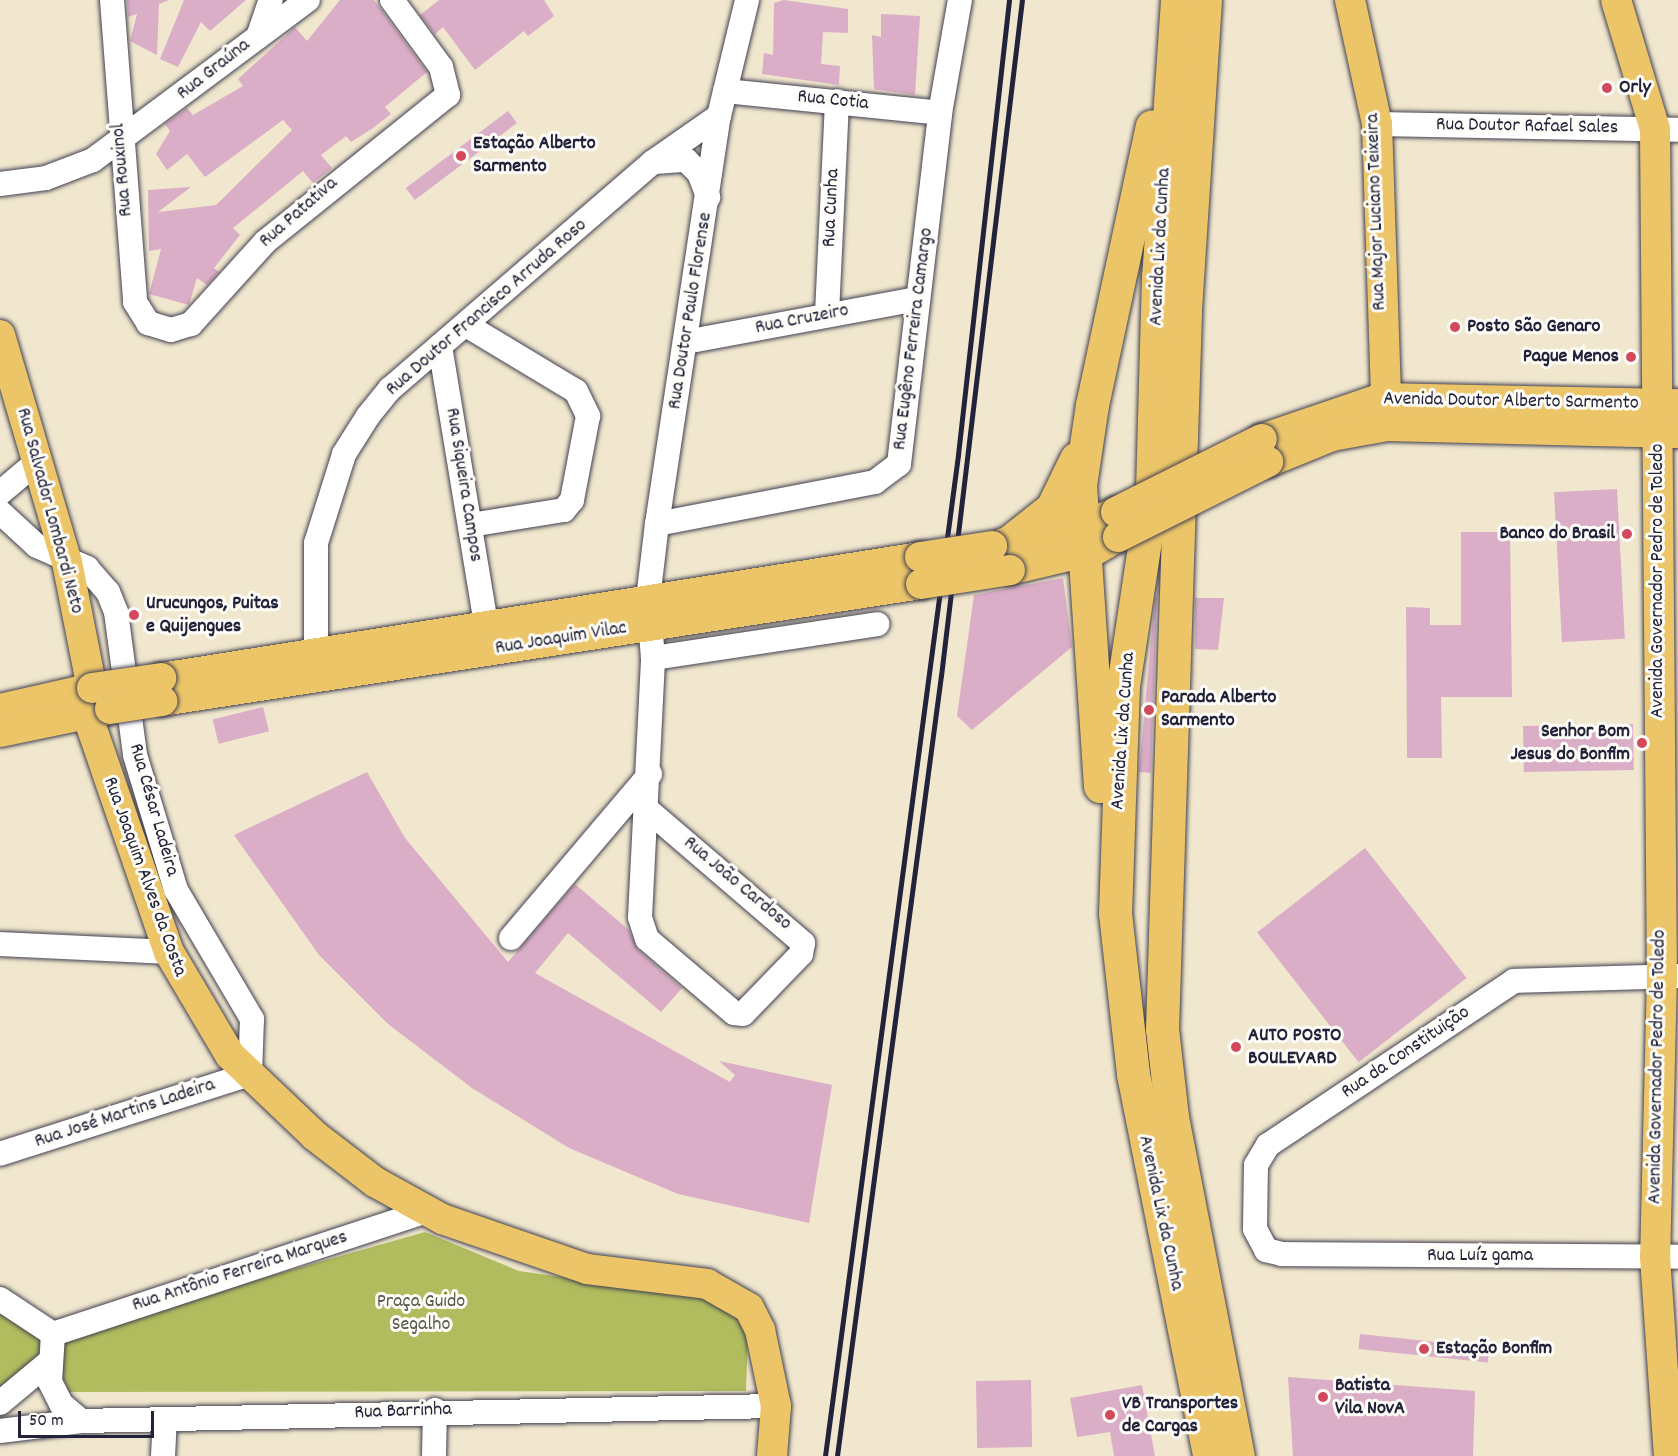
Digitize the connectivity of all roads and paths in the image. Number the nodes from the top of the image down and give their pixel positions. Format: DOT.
graph roads {
  1 [pos="112,0"];
  2 [pos="271,0"];
  3 [pos="308,0"];
  4 [pos="392,0"];
  5 [pos="747,0"];
  6 [pos="960,0"];
  7 [pos="1177,0"];
  8 [pos="1205,0"];
  9 [pos="1350,0"];
  10 [pos="1616,0"];
  11 [pos="259,34"];
  12 [pos="1172,64"];
  13 [pos="725,91"];
  14 [pos="837,101"];
  15 [pos="940,113"];
  16 [pos="719,116"];
  17 [pos="1377,124"];
  18 [pos="1667,130"];
  19 [pos="122,142"];
  20 [pos="653,162"];
  21 [pos="0,184"];
  22 [pos="709,200"];
  23 [pos="918,299"];
  24 [pos="827,314"];
  25 [pos="466,325"];
  26 [pos="159,328"];
  27 [pos="0,336"];
  28 [pos="685,342"];
  29 [pos="440,346"];
  30 [pos="1668,404"];
  31 [pos="1092,405"];
  32 [pos="1384,412"];
  33 [pos="1668,433"];
  34 [pos="38,461"];
  35 [pos="0,493"];
  36 [pos="0,512"];
  37 [pos="1117,524"];
  38 [pos="470,525"];
  39 [pos="657,525"];
  40 [pos="1083,540"];
  41 [pos="1003,553"];
  42 [pos="67,562"];
  43 [pos="650,612"];
  44 [pos="877,624"];
  45 [pos="486,625"];
  46 [pos="653,658"];
  47 [pos="316,665"];
  48 [pos="1668,694"];
  49 [pos="91,700"];
  50 [pos="0,709"];
  51 [pos="0,732"];
  52 [pos="650,774"];
  53 [pos="649,811"];
  54 [pos="1115,913"];
  55 [pos="511,938"];
  56 [pos="0,944"];
  57 [pos="169,952"];
  58 [pos="1670,976"];
  59 [pos="252,1019"];
  60 [pos="213,1030"];
  61 [pos="250,1074"];
  62 [pos="0,1154"];
  63 [pos="427,1211"];
  64 [pos="1282,1254"];
  65 [pos="1666,1257"];
  66 [pos="0,1299"];
  67 [pos="53,1334"];
  68 [pos="49,1362"];
  69 [pos="0,1403"];
  70 [pos="776,1406"];
  71 [pos="435,1410"];
  72 [pos="165,1420"];
  73 [pos="81,1422"];
  74 [pos="0,1431"];
  75 [pos="163,1456"];
  76 [pos="434,1456"];
  77 [pos="772,1456"];
  78 [pos="1209,1456"];
  79 [pos="1238,1456"];
  80 [pos="1669,1456"];
  1 -- 19 [label="street, Rua Rouxinol"];
  2 -- 11 [label="street"];
  3 -- 11 [label="street, Rua Graúna"];
  4 -- 26 [label="street, Rua Patativa"];
  5 -- 13 [label="street, Rua Doutor Paulo Florense"];
  6 -- 15 [label="street, Rua Eugêno Ferreira Camargo"];
  7 -- 12 [label="highway, Avenida Lix da Cunha"];
  8 -- 79 [label="highway, Avenida Lix da Cunha"];
  9 -- 17 [label="main road, Rua Major Luciano Teixeira"];
  10 -- 18 [label="main road, Avenida Governador Pedro de Toledo"];
  11 -- 19 [label="street, Rua Graúna"];
  12 -- 31 [label="highway"];
  12 -- 54 [label="highway, Avenida Lix da Cunha"];
  13 -- 14 [label="street, Rua Cotia"];
  13 -- 16 [label="street, Rua Doutor Paulo Florense"];
  14 -- 15 [label="street, Rua Cotia"];
  14 -- 24 [label="street, Rua Cunha"];
  15 -- 23 [label="street, Rua Eugêno Ferreira Camargo"];
  16 -- 20 [label="street, Rua Doutor Francisco Arruda Roso"];
  16 -- 22 [label="street, Rua Doutor Paulo Florense"];
  17 -- 18 [label="street, Rua Doutor Rafael Sales"];
  17 -- 32 [label="main road, Rua Major Luciano Teixeira"];
  18 -- 30 [label="main road, Avenida Governador Pedro de Toledo"];
  19 -- 21 [label="street, Rua Graúna"];
  19 -- 26 [label="street, Rua Rouxinol"];
  20 -- 22 [label="street"];
  20 -- 25 [label="street, Rua Doutor Francisco Arruda Roso"];
  22 -- 28 [label="street, Rua Doutor Paulo Florense"];
  23 -- 24 [label="street, Rua Cruzeiro"];
  23 -- 39 [label="street, Rua Eugêno Ferreira Camargo"];
  24 -- 28 [label="street, Rua Cruzeiro"];
  25 -- 29 [label="street, Rua Doutor Francisco Arruda Roso"];
  25 -- 38 [label="street"];
  27 -- 34 [label="main road, Rua Salvador Lombardi Neto"];
  28 -- 39 [label="street, Rua Doutor Paulo Florense"];
  29 -- 38 [label="street, Rua Siqueira Campos"];
  29 -- 47 [label="street, Rua Doutor Francisco Arruda Roso"];
  30 -- 32 [label="main road, Avenida Doutor Alberto Sarmento"];
  30 -- 33 [label="main road, Avenida Governador Pedro de Toledo"];
  31 -- 40 [label="highway"];
  31 -- 41 [label="highway"];
  32 -- 33 [label="main road, Avenida Doutor Alberto Sarmento"];
  32 -- 37 [label="main road, Avenida Doutor Alberto Sarmento, bridge"];
  33 -- 48 [label="main road, Avenida Governador Pedro de Toledo"];
  34 -- 35 [label="street"];
  34 -- 42 [label="main road, Rua Salvador Lombardi Neto"];
  36 -- 42 [label="street, Rua César Ladeira"];
  37 -- 40 [label="main road, Rua Joaquim Vilac"];
  38 -- 45 [label="street, Rua Siqueira Campos"];
  39 -- 43 [label="street, Rua Doutor Paulo Florense"];
  40 -- 41 [label="main road, Rua Joaquim Vilac"];
  40 -- 54 [label="highway"];
  41 -- 43 [label="main road, Rua Joaquim Vilac, bridge"];
  42 -- 49 [label="main road, Rua Salvador Lombardi Neto"];
  42 -- 59 [label="street, Rua César Ladeira"];
  43 -- 45 [label="main road, Rua Joaquim Vilac"];
  43 -- 46 [label="street, Rua João Cardoso"];
  43 -- 47 [label="main road, Rua Joaquim Vilac"];
  44 -- 46 [label="street"];
  45 -- 47 [label="main road, Rua Joaquim Vilac"];
  46 -- 52 [label="street, Rua João Cardoso"];
  47 -- 49 [label="main road, Rua Joaquim Vilac, bridge"];
  48 -- 58 [label="main road, Avenida Governador Pedro de Toledo"];
  49 -- 50 [label="main road, Rua Joaquim Vilac"];
  49 -- 51 [label="main road, Rua Joaquim Vilac"];
  49 -- 57 [label="main road, Rua Joaquim Alves da Costa"];
  52 -- 53 [label="street, Rua João Cardoso"];
  52 -- 55 [label="street"];
  53 -- 53 [label="street, Rua João Cardoso"];
  54 -- 78 [label="highway, Avenida Lix da Cunha"];
  56 -- 57 [label="street"];
  57 -- 60 [label="main road, Rua Joaquim Alves da Costa"];
  58 -- 64 [label="street, Rua da Constituição"];
  58 -- 65 [label="main road, Avenida Governador Pedro de Toledo"];
  59 -- 60 [label="street"];
  59 -- 61 [label="street"];
  60 -- 61 [label="main road, Rua Joaquim Alves da Costa"];
  61 -- 62 [label="street, Rua José Martins Ladeira"];
  61 -- 63 [label="main road, Rua Joaquim Alves da Costa"];
  63 -- 67 [label="street, Rua Antônio Ferreira Marques"];
  63 -- 70 [label="main road, Rua Joaquim Alves da Costa"];
  64 -- 65 [label="street, Rua Luíz gama"];
  65 -- 80 [label="main road, Avenida Governador Pedro de Toledo"];
  66 -- 67 [label="street"];
  67 -- 68 [label="street"];
  68 -- 69 [label="street"];
  68 -- 73 [label="street"];
  70 -- 71 [label="street, Rua Barrinha"];
  70 -- 77 [label="main road, Rua Joaquim Alves da Costa"];
  71 -- 72 [label="street, Rua Barrinha"];
  71 -- 76 [label="street"];
  72 -- 73 [label="street, Rua Barrinha"];
  72 -- 75 [label="street"];
  73 -- 74 [label="street, Rua Barrinha"];
}
